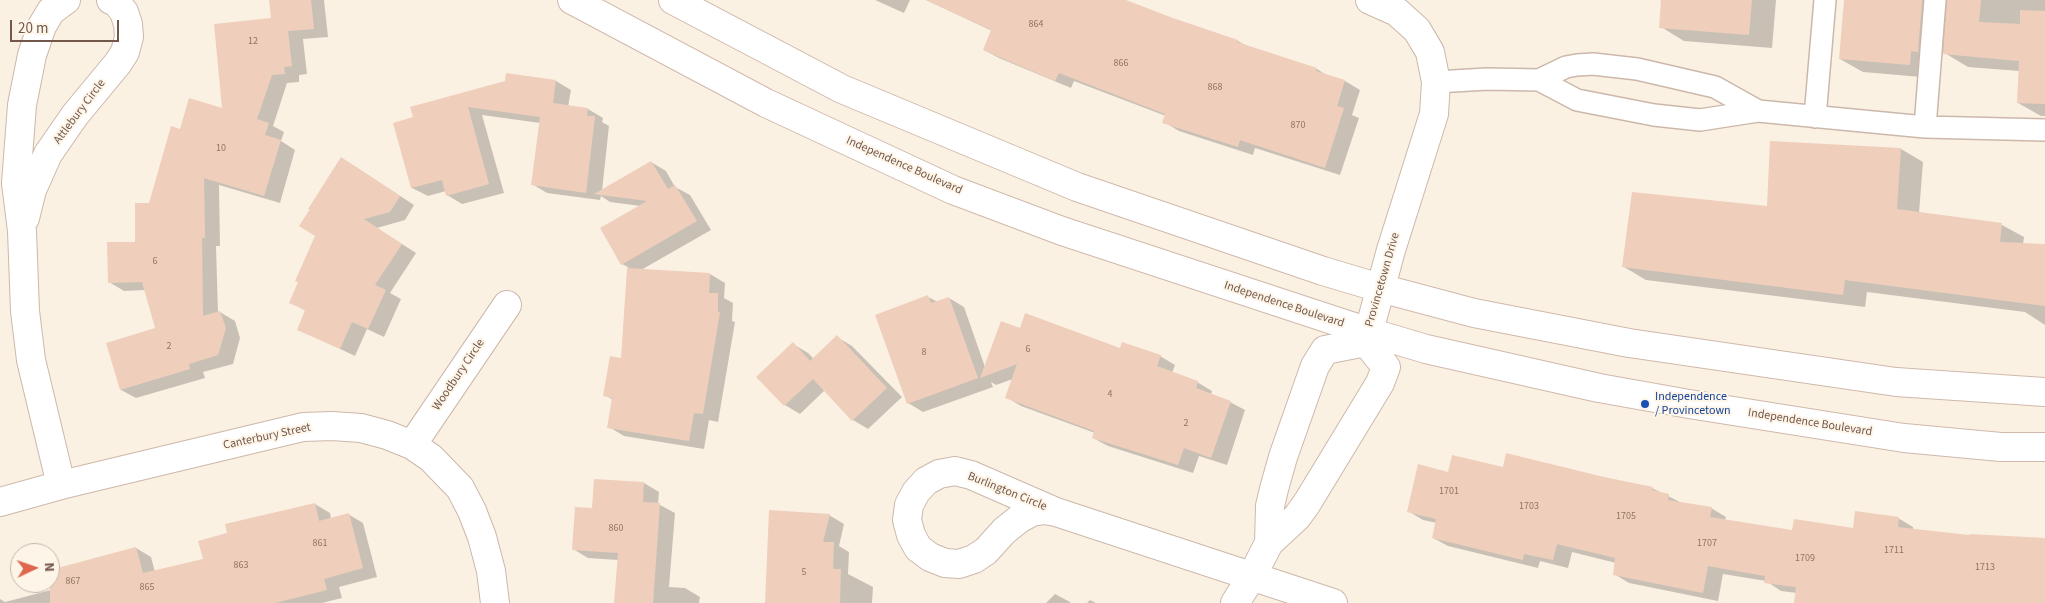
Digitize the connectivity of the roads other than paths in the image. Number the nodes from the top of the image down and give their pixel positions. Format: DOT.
graph roads {
  1 [pos="66,0"];
  2 [pos="112,0"];
  3 [pos="572,0"];
  4 [pos="672,0"];
  5 [pos="1370,0"];
  6 [pos="1825,0"];
  7 [pos="1936,0"];
  8 [pos="1539,80"];
  9 [pos="1436,82"];
  10 [pos="1758,112"];
  11 [pos="1815,117"];
  12 [pos="1925,127"];
  13 [pos="2045,130"];
  14 [pos="22,231"];
  15 [pos="1380,288"];
  16 [pos="507,305"];
  17 [pos="1367,337"];
  18 [pos="2045,392"];
  19 [pos="412,445"];
  20 [pos="2045,447"];
  21 [pos="61,485"];
  22 [pos="0,502"];
  23 [pos="1056,512"];
  24 [pos="1269,543"];
  25 [pos="1252,576"];
  26 [pos="495,603"];
  27 [pos="1234,603"];
  28 [pos="1333,603"];
  1 -- 14 [label="street, Attlebury Circle"];
  2 -- 14 [label="street, Attlebury Circle"];
  3 -- 17 [label="street, Independence Boulevard"];
  4 -- 15 [label="street"];
  5 -- 9 [label="street, Provincetown Drive"];
  6 -- 11 [label="lane"];
  7 -- 12 [label="lane"];
  8 -- 9 [label="lane"];
  8 -- 10 [label="lane"];
  8 -- 10 [label="lane"];
  9 -- 15 [label="street, Provincetown Drive"];
  10 -- 11 [label="lane"];
  11 -- 12 [label="lane"];
  12 -- 13 [label="lane"];
  14 -- 21 [label="street, Attlebury Circle"];
  15 -- 17 [label="street, Provincetown Drive"];
  15 -- 18 [label="street"];
  16 -- 19 [label="street, Woodbury Circle"];
  17 -- 20 [label="street, Independence Boulevard"];
  17 -- 24 [label="street"];
  17 -- 24 [label="street, Provincetown Drive"];
  19 -- 21 [label="street, Canterbury Street"];
  19 -- 26 [label="street, Canterbury Street"];
  21 -- 22 [label="street, Canterbury Street"];
  23 -- 23 [label="street, Burlington Circle"];
  23 -- 25 [label="street, Burlington Circle"];
  24 -- 25 [label="street, Provincetown Drive"];
  25 -- 27 [label="street, Provincetown Drive"];
  25 -- 28 [label="street, Burlington Circle"];
}
